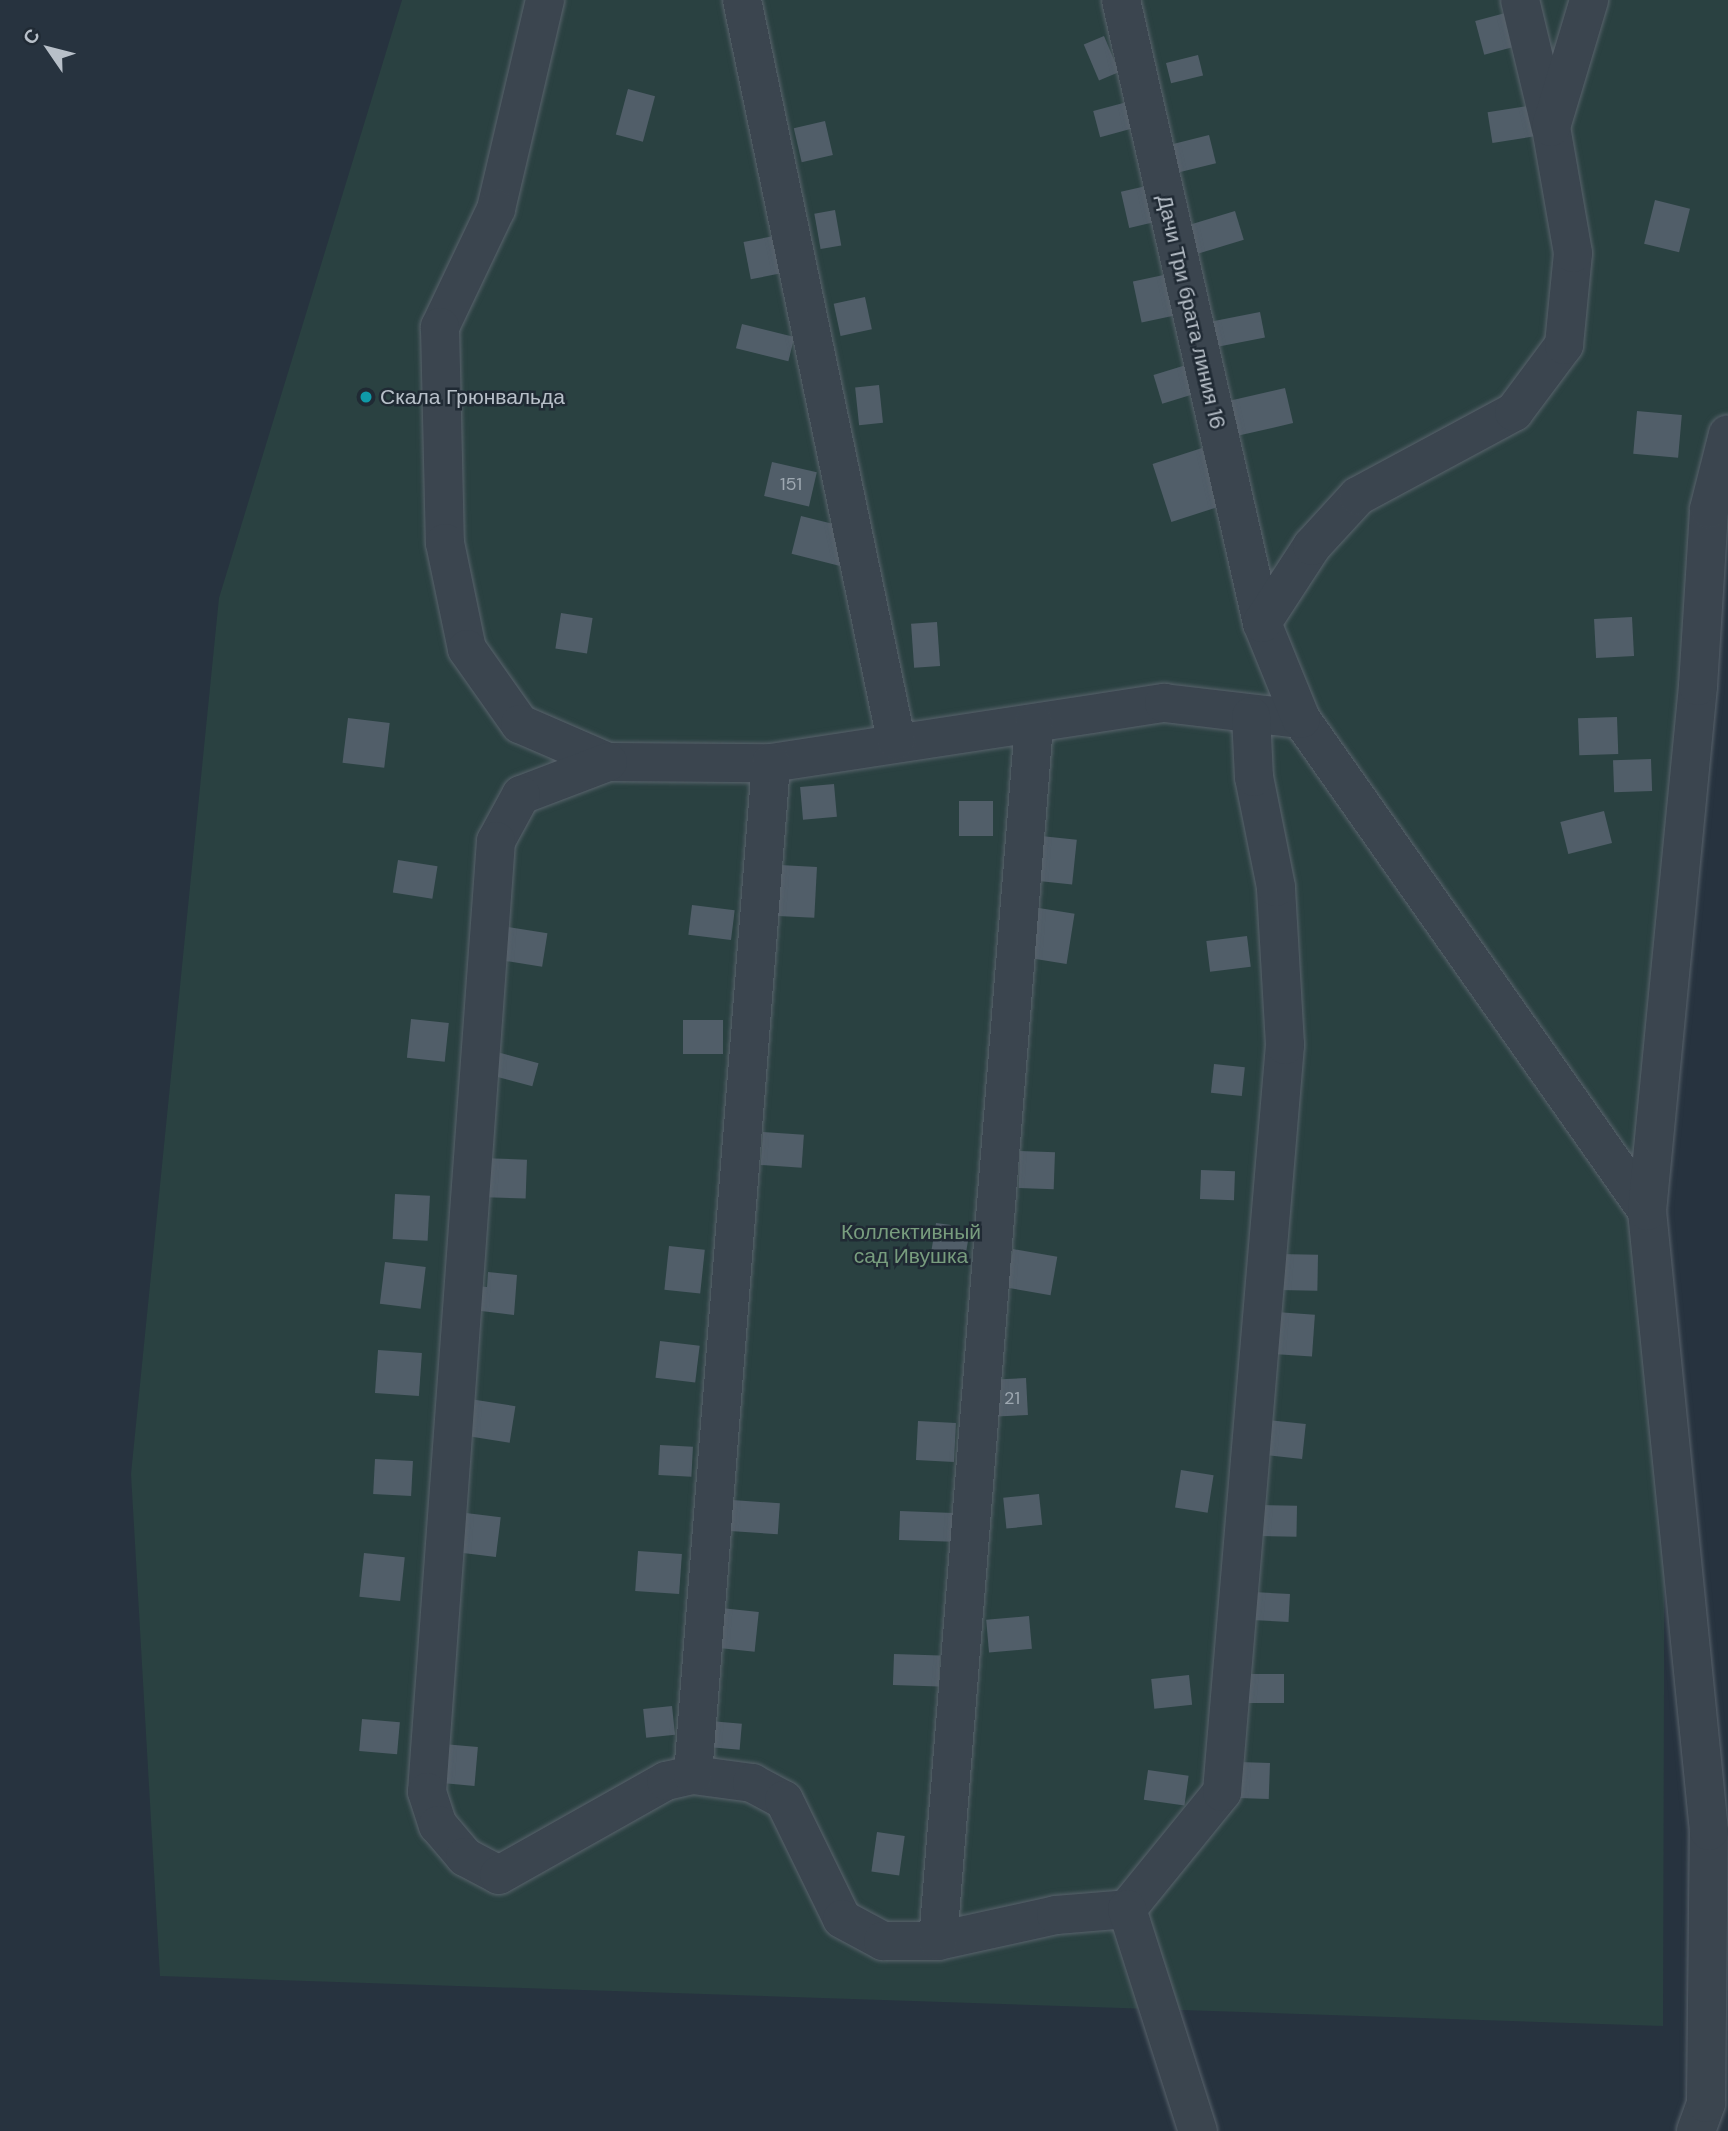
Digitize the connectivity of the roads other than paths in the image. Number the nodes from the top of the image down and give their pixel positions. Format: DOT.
graph roads {
  1 [pos="545,0"];
  2 [pos="742,0"];
  3 [pos="1121,0"];
  4 [pos="1520,0"];
  5 [pos="1589,0"];
  6 [pos="1550,127"];
  7 [pos="1728,434"];
  8 [pos="1262,623"];
  9 [pos="1251,716"];
  10 [pos="1301,719"];
  11 [pos="1034,725"];
  12 [pos="896,740"];
  13 [pos="608,762"];
  14 [pos="771,762"];
  15 [pos="1647,1211"];
  16 [pos="693,1775"];
  17 [pos="1127,1909"];
  18 [pos="938,1941"];
  19 [pos="1710,2109"];
  20 [pos="1198,2131"];
  1 -- 13 [label="street"];
  2 -- 12 [label="street"];
  3 -- 8 [label="street, Дачи Три брата линия 16"];
  4 -- 6 [label="street"];
  5 -- 6 [label="street"];
  6 -- 8 [label="street"];
  7 -- 15 [label="street"];
  8 -- 10 [label="street, Дачи Три брата линия 16"];
  9 -- 10 [label="street"];
  9 -- 11 [label="street"];
  9 -- 17 [label="street"];
  10 -- 15 [label="street, Дачи Три брата линия 16"];
  11 -- 12 [label="street"];
  11 -- 18 [label="street"];
  12 -- 14 [label="street"];
  13 -- 14 [label="street"];
  13 -- 16 [label="street"];
  14 -- 16 [label="street"];
  15 -- 19 [label="street"];
  16 -- 18 [label="street"];
  17 -- 18 [label="street"];
  17 -- 20 [label="street"];
}
